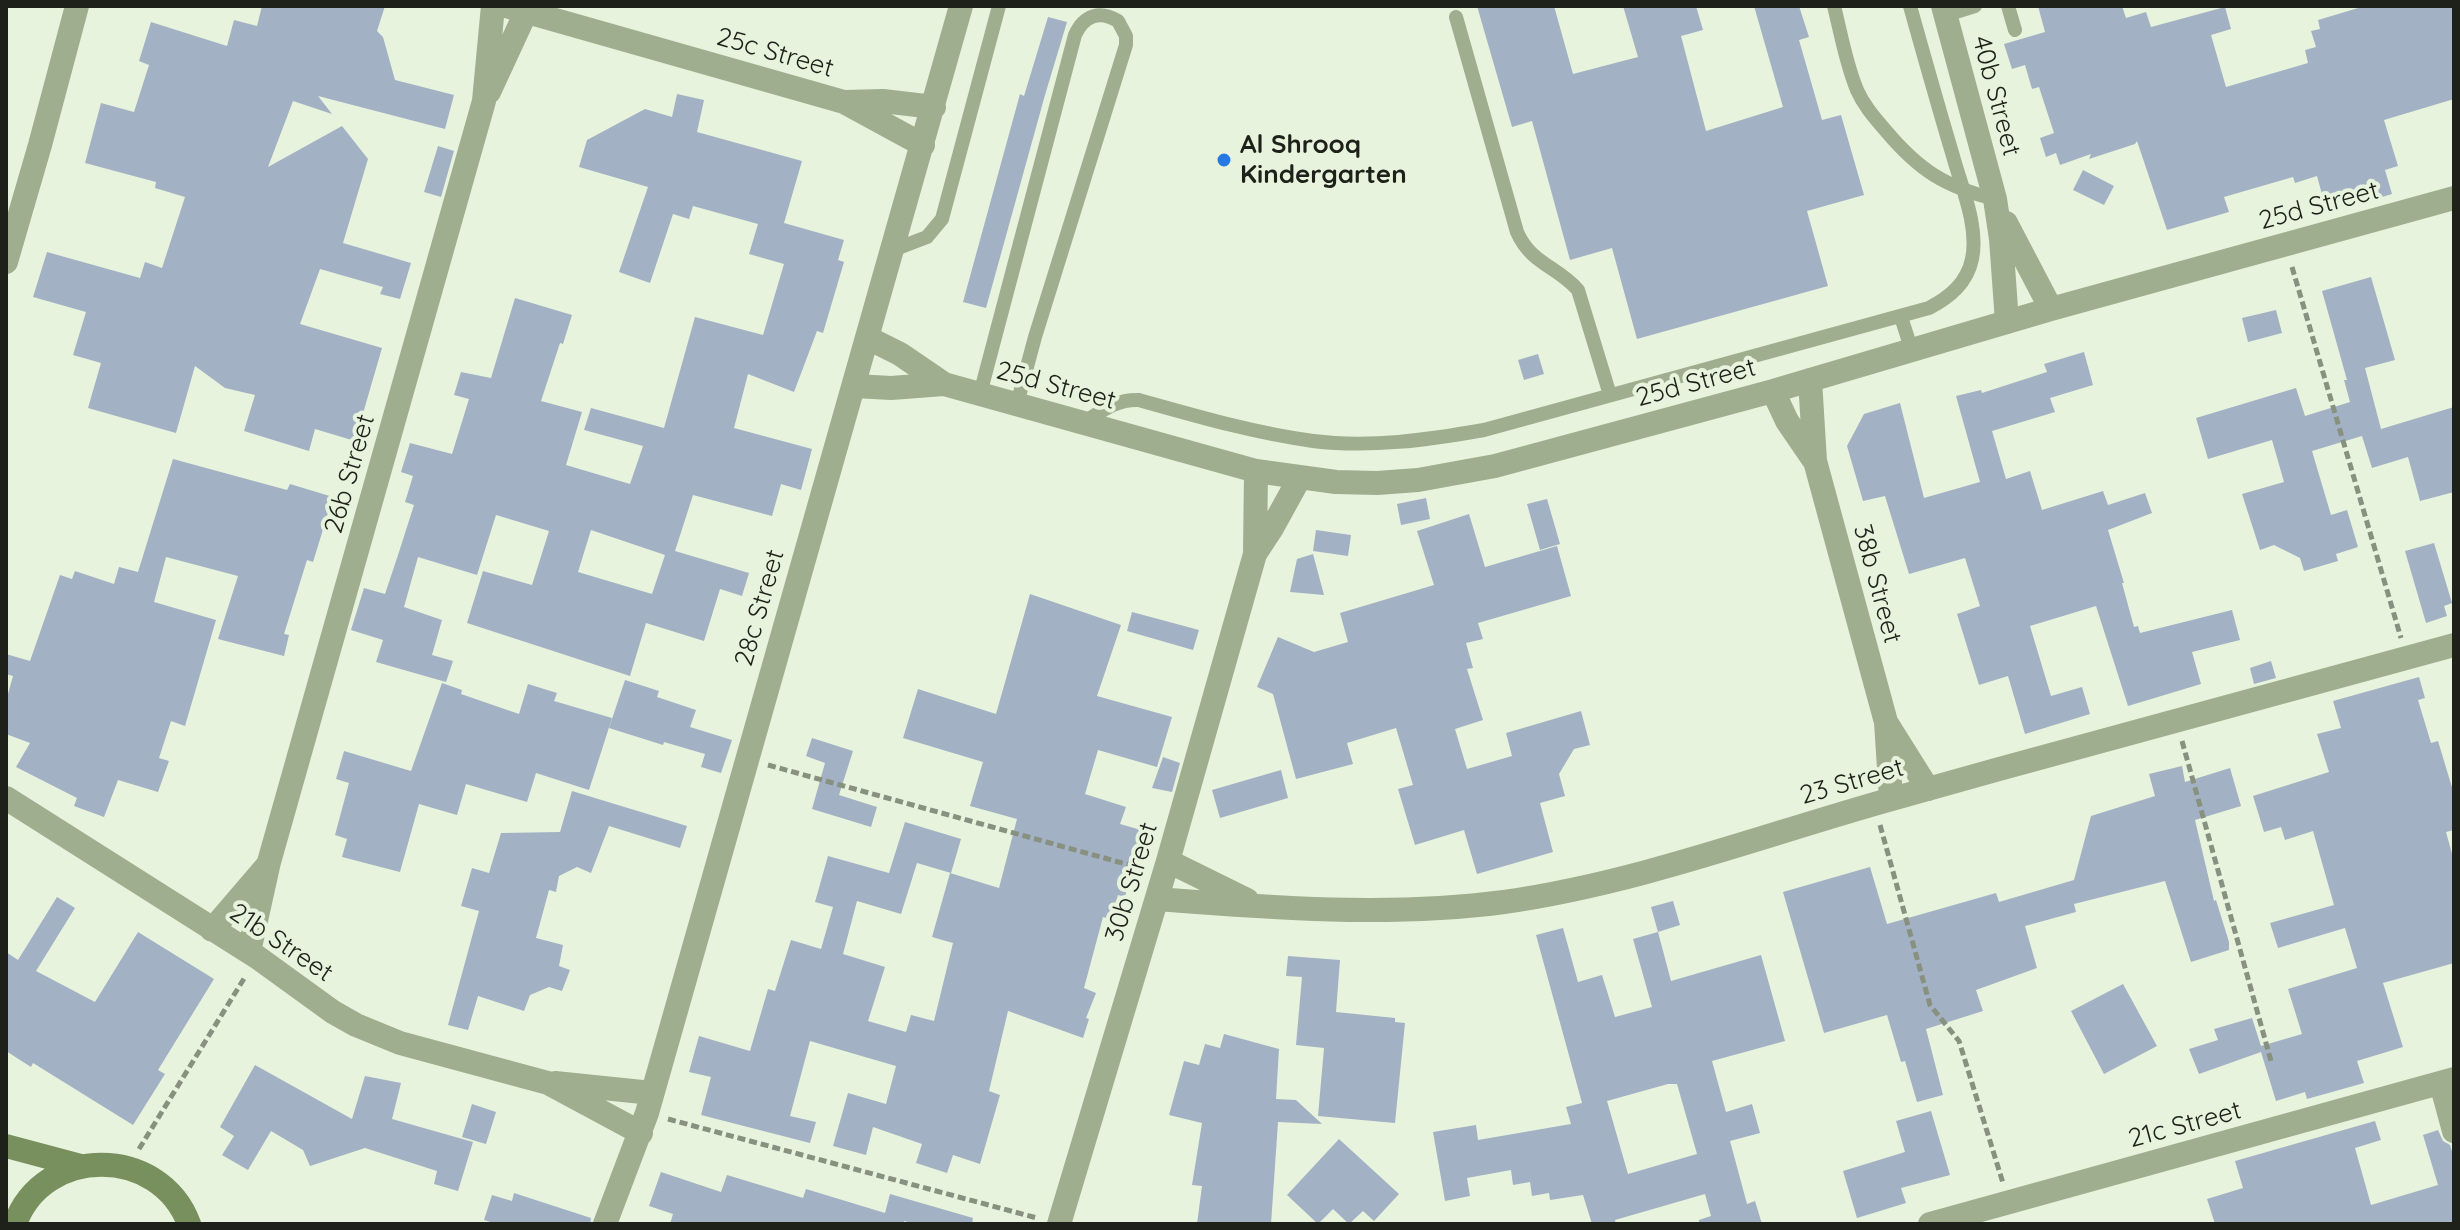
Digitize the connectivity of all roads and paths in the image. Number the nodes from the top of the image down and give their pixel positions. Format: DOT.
graph roads {
  1 [pos="77,6"];
  2 [pos="493,6"];
  3 [pos="961,6"];
  4 [pos="999,6"];
  5 [pos="1834,6"];
  6 [pos="1910,6"];
  7 [pos="1975,6"];
  8 [pos="2008,6"];
  9 [pos="516,9"];
  10 [pos="1944,10"];
  11 [pos="1456,17"];
  12 [pos="2015,30"];
  13 [pos="484,101"];
  14 [pos="844,102"];
  15 [pos="934,107"];
  16 [pos="923,145"];
  17 [pos="1963,192"];
  18 [pos="2454,198"];
  19 [pos="1995,199"];
  20 [pos="2285,244"];
  21 [pos="893,250"];
  22 [pos="6,262"];
  23 [pos="2051,309"];
  24 [pos="1901,317"];
  25 [pos="2007,322"];
  26 [pos="868,338"];
  27 [pos="1912,351"];
  28 [pos="1810,380"];
  29 [pos="944,384"];
  30 [pos="855,386"];
  31 [pos="1773,391"];
  32 [pos="980,394"];
  33 [pos="1610,395"];
  34 [pos="1017,404"];
  35 [pos="1083,423"];
  36 [pos="1815,461"];
  37 [pos="1256,471"];
  38 [pos="1299,479"];
  39 [pos="1255,554"];
  40 [pos="2454,645"];
  41 [pos="2406,658"];
  42 [pos="2176,721"];
  43 [pos="1886,722"];
  44 [pos="746,758"];
  45 [pos="1928,789"];
  46 [pos="6,798"];
  47 [pos="1883,802"];
  48 [pos="269,862"];
  49 [pos="1166,868"];
  50 [pos="1157,899"];
  51 [pos="1256,904"];
  52 [pos="212,930"];
  53 [pos="253,955"];
  54 [pos="2271,1061"];
  55 [pos="2447,1081"];
  56 [pos="548,1083"];
  57 [pos="647,1113"];
  58 [pos="2454,1131"];
  59 [pos="6,1146"];
  60 [pos="81,1166"];
  61 [pos="128,1167"];
  62 [pos="2009,1203"];
  63 [pos="1051,1222"];
  64 [pos="15,1224"];
  65 [pos="189,1224"];
  66 [pos="605,1224"];
  67 [pos="1930,1224"];
  1 -- 22 [label="street"];
  2 -- 13 [label="street, 26b Street"];
  3 -- 15 [label="street, 28c Street"];
  4 -- 21 [label="lane"];
  5 -- 17 [label="lane"];
  6 -- 17 [label="lane"];
  7 -- 10 [label="lane"];
  8 -- 12 [label="lane"];
  9 -- 13 [label="street, 26b Street"];
  9 -- 14 [label="street, 25c Street"];
  10 -- 19 [label="street, 40b Street"];
  11 -- 33 [label="lane"];
  13 -- 48 [label="street, 26b Street"];
  14 -- 15 [label="street, 25c Street"];
  14 -- 16 [label="street, 25c Street"];
  15 -- 16 [label="street, 28c Street"];
  16 -- 21 [label="street, 28c Street"];
  17 -- 19 [label="lane"];
  17 -- 24 [label="lane"];
  18 -- 20 [label="street, 25d Street"];
  19 -- 23 [label="street, 40b Street"];
  19 -- 25 [label="street, 40b Street"];
  20 -- 23 [label="street, 25d Street"];
  20 -- 41 [label="path"];
  21 -- 26 [label="street, 28c Street"];
  23 -- 25 [label="street, 25d Street"];
  24 -- 27 [label="lane"];
  24 -- 33 [label="lane"];
  25 -- 27 [label="street, 25d Street"];
  26 -- 29 [label="street, 25d Street"];
  26 -- 30 [label="street, 28c Street"];
  27 -- 28 [label="street, 25d Street"];
  28 -- 31 [label="street, 25d Street"];
  28 -- 36 [label="street, 38b Street"];
  29 -- 30 [label="street, 25d Street"];
  29 -- 32 [label="street, 25d Street"];
  30 -- 44 [label="street, 28c Street"];
  31 -- 36 [label="street, 38b Street"];
  31 -- 38 [label="street, 25d Street"];
  32 -- 34 [label="street, 25d Street"];
  32 -- 34 [label="lane"];
  33 -- 35 [label="lane"];
  34 -- 35 [label="street, 25d Street"];
  35 -- 37 [label="street, 25d Street"];
  36 -- 43 [label="street, 38b Street"];
  37 -- 38 [label="street, 25d Street"];
  37 -- 39 [label="street, 30b Street"];
  38 -- 39 [label="street, 30b Street"];
  39 -- 49 [label="street, 30b Street"];
  40 -- 41 [label="street, 23 Street"];
  41 -- 42 [label="street, 23 Street"];
  42 -- 45 [label="street, 23 Street"];
  42 -- 54 [label="path"];
  43 -- 45 [label="street, 38b Street"];
  43 -- 47 [label="street, 38b Street"];
  44 -- 49 [label="path"];
  44 -- 57 [label="street, 28c Street"];
  45 -- 47 [label="street, 23 Street"];
  46 -- 52 [label="street, 21b Street"];
  47 -- 51 [label="street, 23 Street"];
  47 -- 62 [label="path"];
  48 -- 52 [label="street, 26b Street"];
  48 -- 53 [label="street, 26b Street"];
  49 -- 50 [label="street, 30b Street"];
  49 -- 51 [label="street, 23 Street"];
  50 -- 51 [label="street, 23 Street"];
  50 -- 63 [label="street, 30b Street"];
  52 -- 53 [label="street, 21b Street"];
  53 -- 56 [label="street, 21b Street"];
  53 -- 61 [label="path"];
  55 -- 58 [label="street"];
  55 -- 62 [label="street, 21c Street"];
  56 -- 57 [label="street, 21b Street"];
  56 -- 57 [label="street, 21b Street"];
  57 -- 63 [label="path"];
  57 -- 66 [label="street, 28c Street"];
  59 -- 60 [label="main road"];
  60 -- 61 [label="main road"];
  60 -- 64 [label="main road"];
  61 -- 65 [label="main road"];
  62 -- 67 [label="street, 21c Street"];
}
